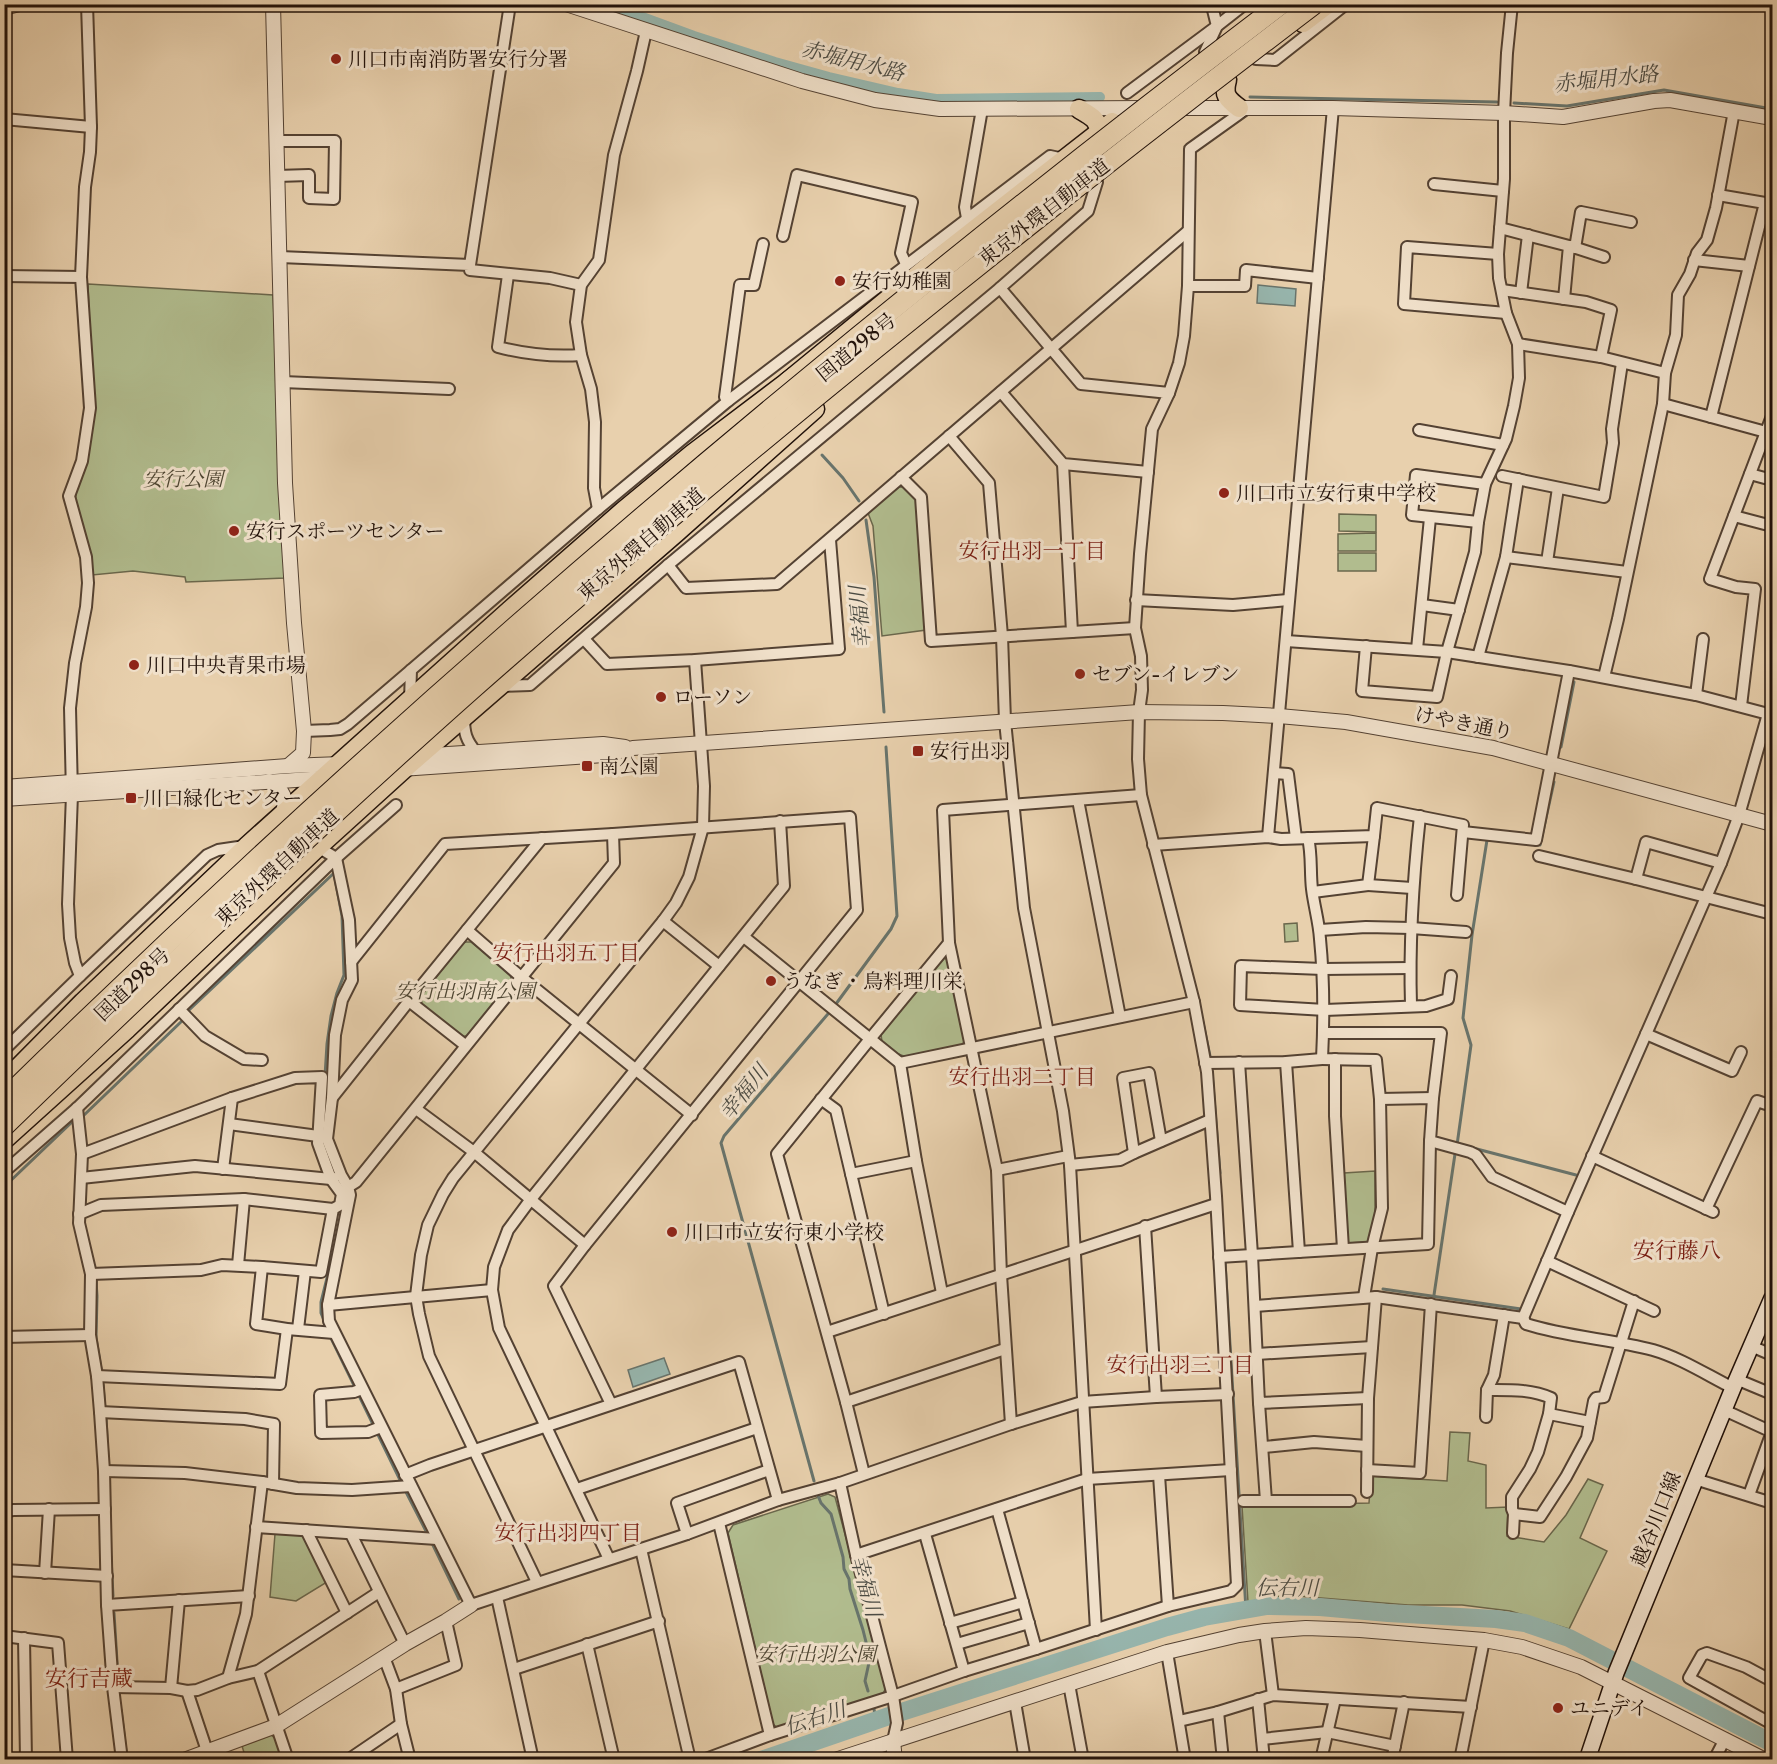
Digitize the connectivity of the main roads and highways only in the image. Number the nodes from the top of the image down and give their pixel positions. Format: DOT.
graph roads {
  1 [pos="1267,4"];
  2 [pos="1281,4"];
  3 [pos="1314,4"];
  4 [pos="1328,4"];
  5 [pos="1227,80"];
  6 [pos="1243,108"];
  7 [pos="1079,109"];
  8 [pos="1099,132"];
  9 [pos="795,375"];
  10 [pos="815,409"];
  11 [pos="452,671"];
  12 [pos="480,694"];
  13 [pos="266,840"];
  14 [pos="293,863"];
  15 [pos="4,1082"];
  16 [pos="4,1088"];
  17 [pos="4,1100"];
  18 [pos="4,1126"];
  19 [pos="4,1139"];
  20 [pos="1773,1298"];
  21 [pos="1587,1760"];
  1 -- 8 [label="highway, 国道298号"];
  2 -- 17 [label="highway, 東京外環自動車道, bridge"];
  3 -- 18 [label="highway, 東京外環自動車道, bridge"];
  4 -- 5 [label="highway, 国道298号"];
  5 -- 6 [label="highway"];
  5 -- 10 [label="highway, 国道298号"];
  7 -- 8 [label="highway"];
  8 -- 9 [label="highway, 国道298号"];
  9 -- 11 [label="highway, 国道298号"];
  9 -- 15 [label="highway"];
  10 -- 12 [label="highway, 国道298号"];
  10 -- 19 [label="highway"];
  13 -- 16 [label="highway, 国道298号"];
  14 -- 19 [label="highway, 国道298号"];
  20 -- 21 [label="main road, 越谷川口線"];
}
